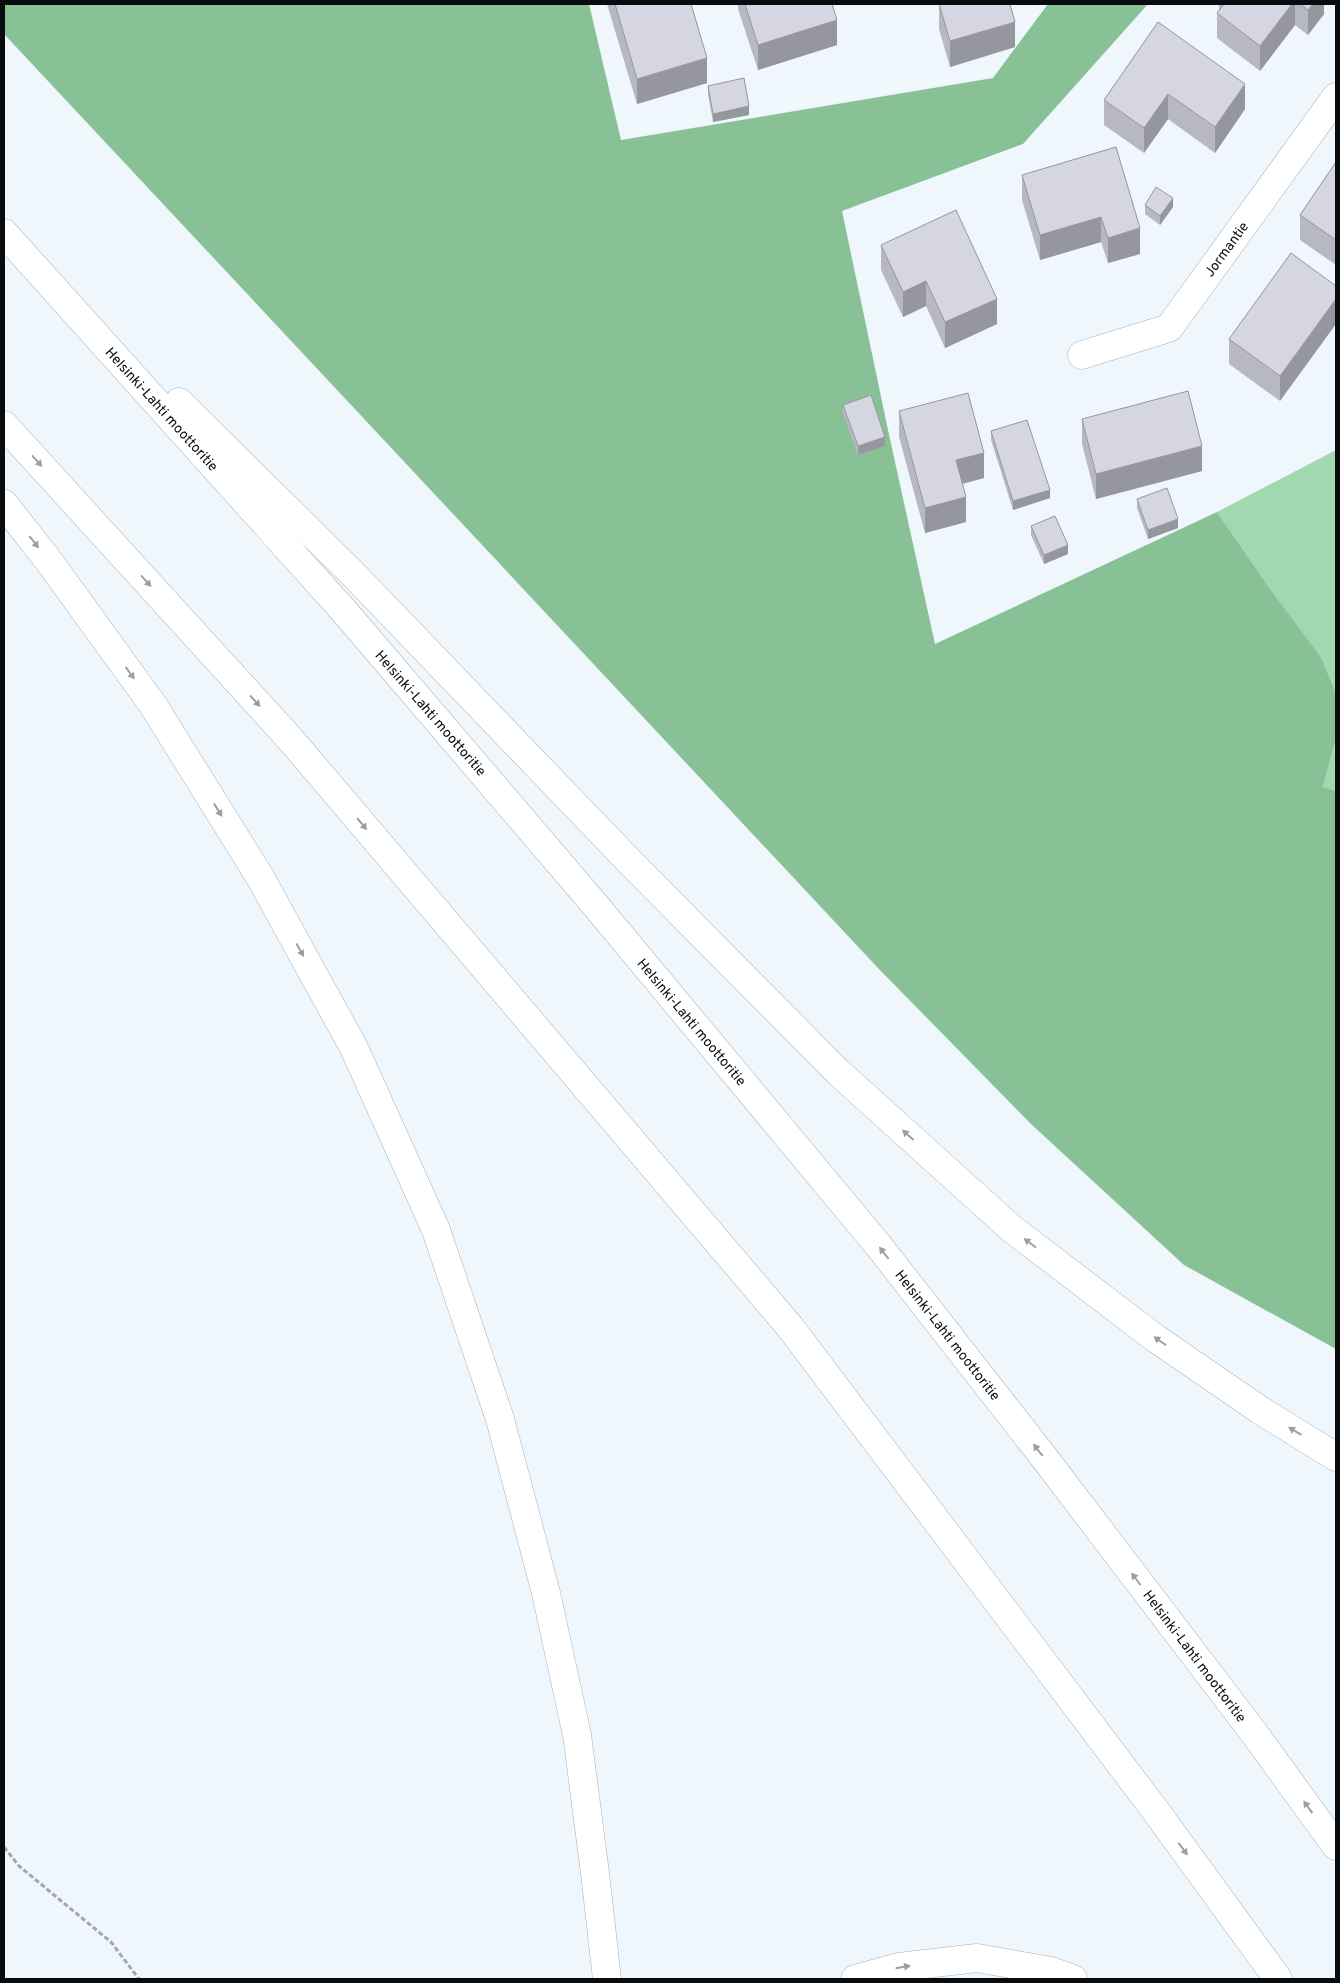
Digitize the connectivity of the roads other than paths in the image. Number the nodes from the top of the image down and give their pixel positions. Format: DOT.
graph roads {
  1 [pos="1336,97"];
  2 [pos="4,229"];
  3 [pos="4,233"];
  4 [pos="1082,355"];
  5 [pos="4,425"];
  6 [pos="4,504"];
  7 [pos="1336,1456"];
  8 [pos="1333,1842"];
  9 [pos="607,1979"];
  10 [pos="855,1979"];
  11 [pos="1073,1979"];
  12 [pos="1278,1979"];
  1 -- 4 [label="main road, Jormantie"];
  7 -- 2 [label="main road, one-way"];
  8 -- 3 [label="main road, Helsinki-Lahti moottoritie, one-way"];
  5 -- 12 [label="main road, one-way"];
  6 -- 9 [label="main road, one-way"];
  10 -- 11 [label="main road, one-way"];
}
